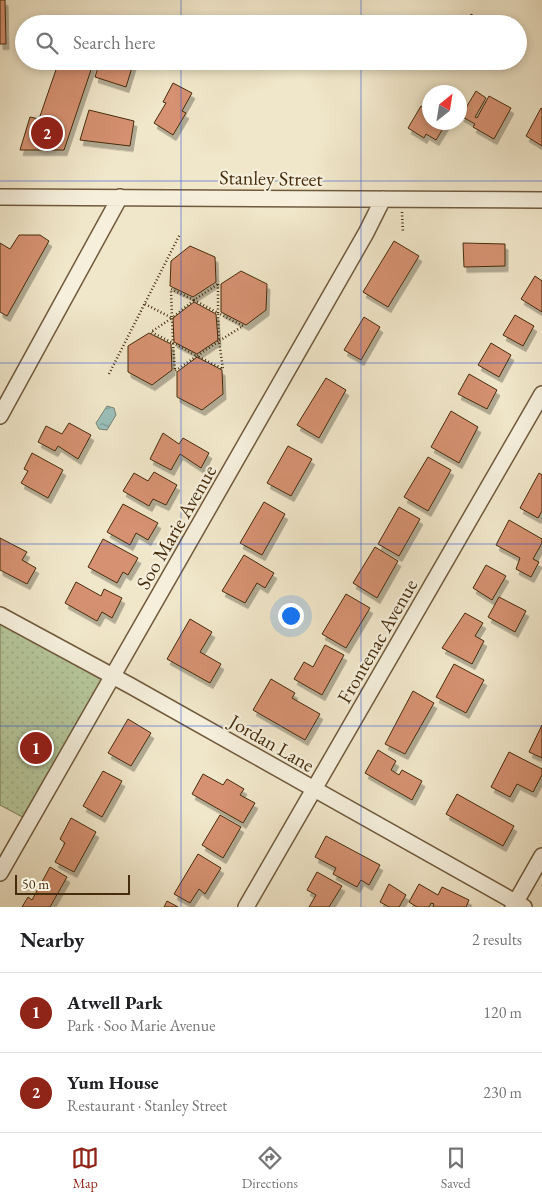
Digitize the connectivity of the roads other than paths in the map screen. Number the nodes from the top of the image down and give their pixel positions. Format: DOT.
graph roads {
  1 [pos="0,197"];
  2 [pos="120,197"];
  3 [pos="383,200"];
  4 [pos="542,200"];
  5 [pos="542,394"];
  6 [pos="0,416"];
  7 [pos="0,615"];
  8 [pos="114,676"];
  9 [pos="314,790"];
  10 [pos="542,856"];
  11 [pos="0,873"];
  12 [pos="517,905"];
  13 [pos="246,907"];
  1 -- 2 [label="street, Stanley Street"];
  2 -- 3 [label="street, Stanley Street"];
  2 -- 6 [label="street"];
  3 -- 4 [label="street, Stanley Street"];
  3 -- 8 [label="street, Soo Marie Avenue"];
  5 -- 9 [label="street, Frontenac Avenue"];
  7 -- 8 [label="street, Jordan Lane"];
  8 -- 9 [label="street, Jordan Lane"];
  8 -- 11 [label="street, Soo Marie Avenue"];
  9 -- 12 [label="street, Jordan Lane"];
  9 -- 13 [label="street, Frontenac Avenue"];
  10 -- 12 [label="street"];
}
